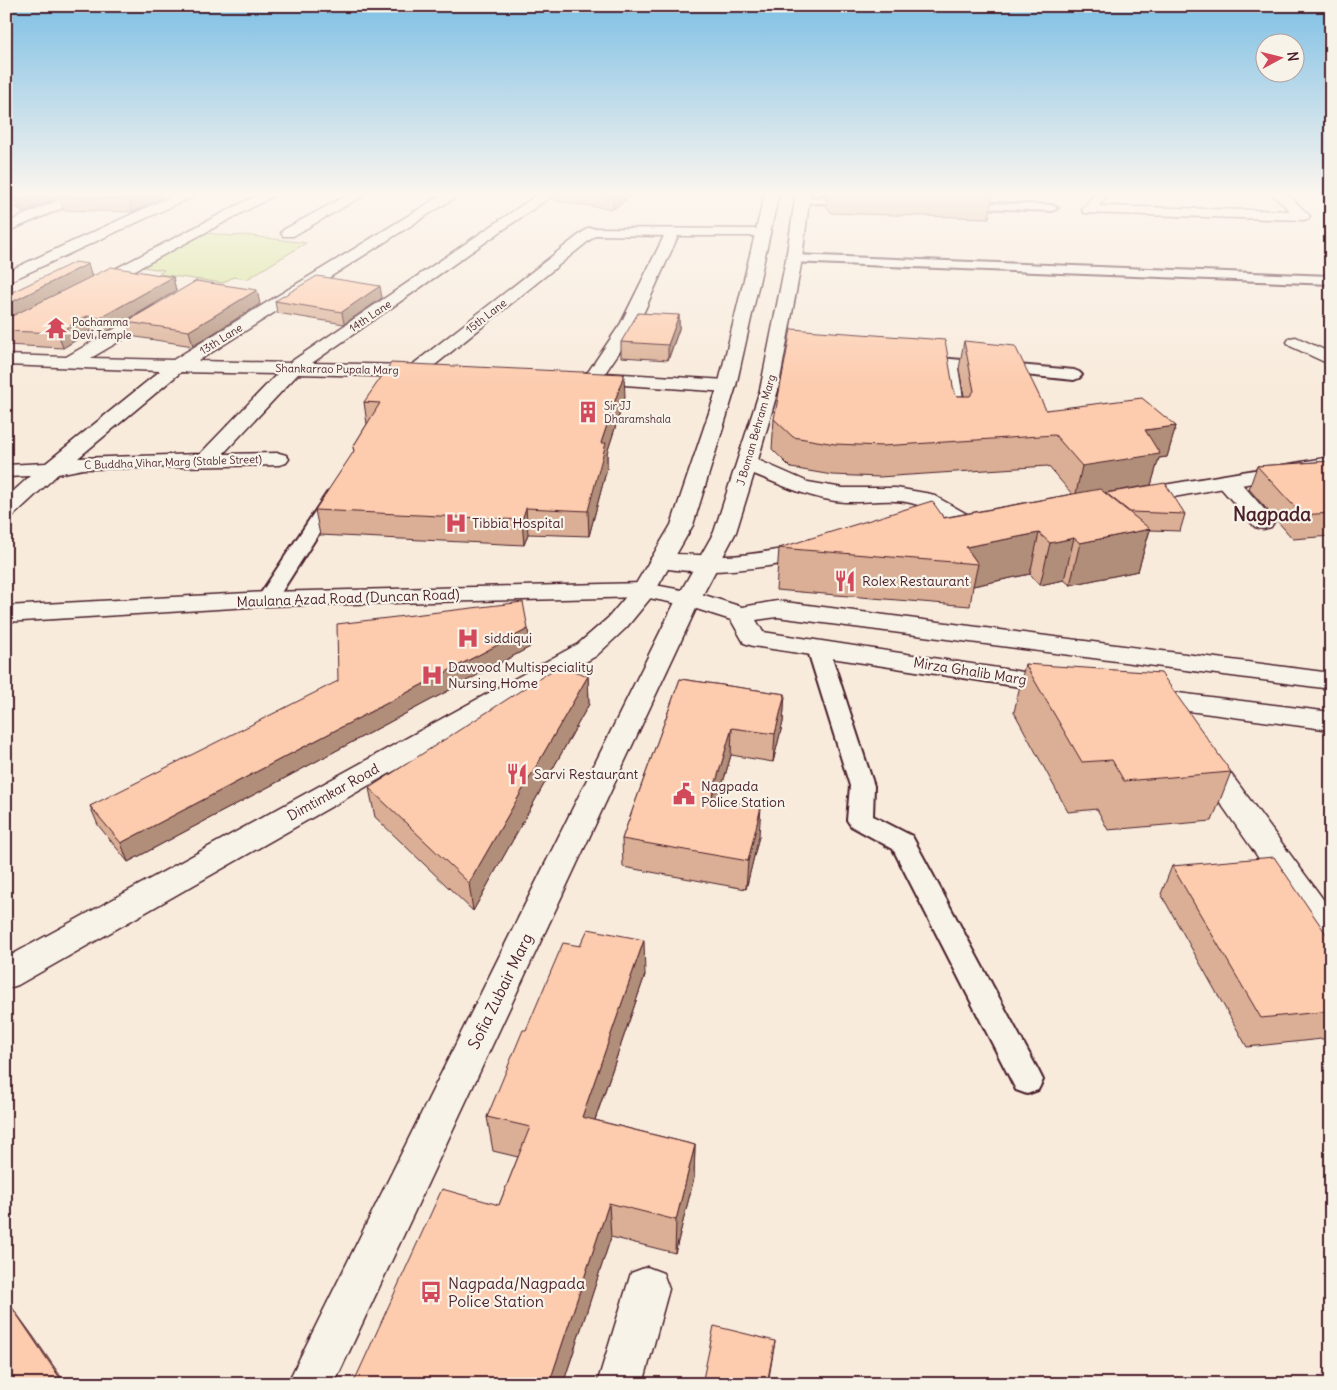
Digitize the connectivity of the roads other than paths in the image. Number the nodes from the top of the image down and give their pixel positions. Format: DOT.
graph roads {
  1 [pos="49,258"];
  2 [pos="148,258"];
  3 [pos="351,258"];
  4 [pos="454,258"];
  5 [pos="560,258"];
  6 [pos="661,258"];
  7 [pos="757,258"];
  8 [pos="794,259"];
  9 [pos="6,278"];
  10 [pos="1331,280"];
  11 [pos="77,295"];
  12 [pos="176,300"];
  13 [pos="1296,342"];
  14 [pos="902,359"];
  15 [pos="6,360"];
  16 [pos="1331,360"];
  17 [pos="70,362"];
  18 [pos="949,362"];
  19 [pos="177,366"];
  20 [pos="292,369"];
  21 [pos="416,370"];
  22 [pos="445,372"];
  23 [pos="1074,375"];
  24 [pos="573,377"];
  25 [pos="593,378"];
  26 [pos="727,386"];
  27 [pos="959,421"];
  28 [pos="207,459"];
  29 [pos="279,459"];
  30 [pos="747,463"];
  31 [pos="1331,463"];
  32 [pos="52,469"];
  33 [pos="6,471"];
  34 [pos="1227,481"];
  35 [pos="343,482"];
  36 [pos="1112,500"];
  37 [pos="6,510"];
  38 [pos="1263,522"];
  39 [pos="936,529"];
  40 [pos="837,546"];
  41 [pos="661,561"];
  42 [pos="708,564"];
  43 [pos="644,590"];
  44 [pos="689,598"];
  45 [pos="267,599"];
  46 [pos="6,614"];
  47 [pos="741,615"];
  48 [pos="818,648"];
  49 [pos="1331,681"];
  50 [pos="1084,689"];
  51 [pos="1124,695"];
  52 [pos="1164,701"];
  53 [pos="1331,721"];
  54 [pos="1331,936"];
  55 [pos="7,974"];
  56 [pos="1027,1080"];
  57 [pos="647,1289"];
  58 [pos="310,1384"];
  59 [pos="620,1384"];
  1 -- 9 [label="street"];
  2 -- 11 [label="street"];
  3 -- 19 [label="street, 13th Lane"];
  4 -- 20 [label="street, 14th Lane"];
  5 -- 21 [label="street, 15th Lane"];
  6 -- 25 [label="street"];
  7 -- 26 [label="street"];
  8 -- 10 [label="lane"];
  8 -- 30 [label="street, J Boman Behram Marg"];
  12 -- 17 [label="street"];
  13 -- 16 [label="street"];
  14 -- 18 [label="lane"];
  15 -- 17 [label="street, Shankarrao Pupala Marg"];
  17 -- 19 [label="street, Shankarrao Pupala Marg"];
  18 -- 23 [label="lane"];
  18 -- 27 [label="lane"];
  19 -- 20 [label="street, Shankarrao Pupala Marg"];
  19 -- 32 [label="street, 13th Lane"];
  20 -- 21 [label="street, Shankarrao Pupala Marg"];
  20 -- 28 [label="street, 14th Lane"];
  21 -- 22 [label="street, Shankarrao Pupala Marg"];
  24 -- 25 [label="street"];
  25 -- 26 [label="street"];
  26 -- 41 [label="street"];
  28 -- 29 [label="street, C Buddha Vihar Marg (Stable Street)"];
  28 -- 32 [label="street, C Buddha Vihar Marg (Stable Street)"];
  30 -- 39 [label="street"];
  30 -- 42 [label="street, J Boman Behram Marg"];
  31 -- 34 [label="street"];
  32 -- 33 [label="street, C Buddha Vihar Marg (Stable Street)"];
  32 -- 37 [label="street, 13th Lane"];
  34 -- 36 [label="street"];
  34 -- 38 [label="street"];
  35 -- 45 [label="lane"];
  40 -- 42 [label="street"];
  41 -- 42 [label="street"];
  41 -- 43 [label="street"];
  42 -- 44 [label="street, J Boman Behram Marg"];
  43 -- 44 [label="street, Maulana Azad Road (Duncan Road)"];
  43 -- 45 [label="street, Maulana Azad Road (Duncan Road)"];
  43 -- 55 [label="street, Dimtimkar Road"];
  44 -- 47 [label="street"];
  44 -- 58 [label="street, Sofia Zubair Marg"];
  45 -- 46 [label="street, Maulana Azad Road (Duncan Road)"];
  47 -- 48 [label="street, Mirza Ghalib Marg"];
  47 -- 49 [label="street"];
  48 -- 50 [label="street, Mirza Ghalib Marg"];
  48 -- 56 [label="lane"];
  51 -- 52 [label="street"];
  52 -- 53 [label="street"];
  52 -- 54 [label="street"];
  57 -- 59 [label="street"];
}
